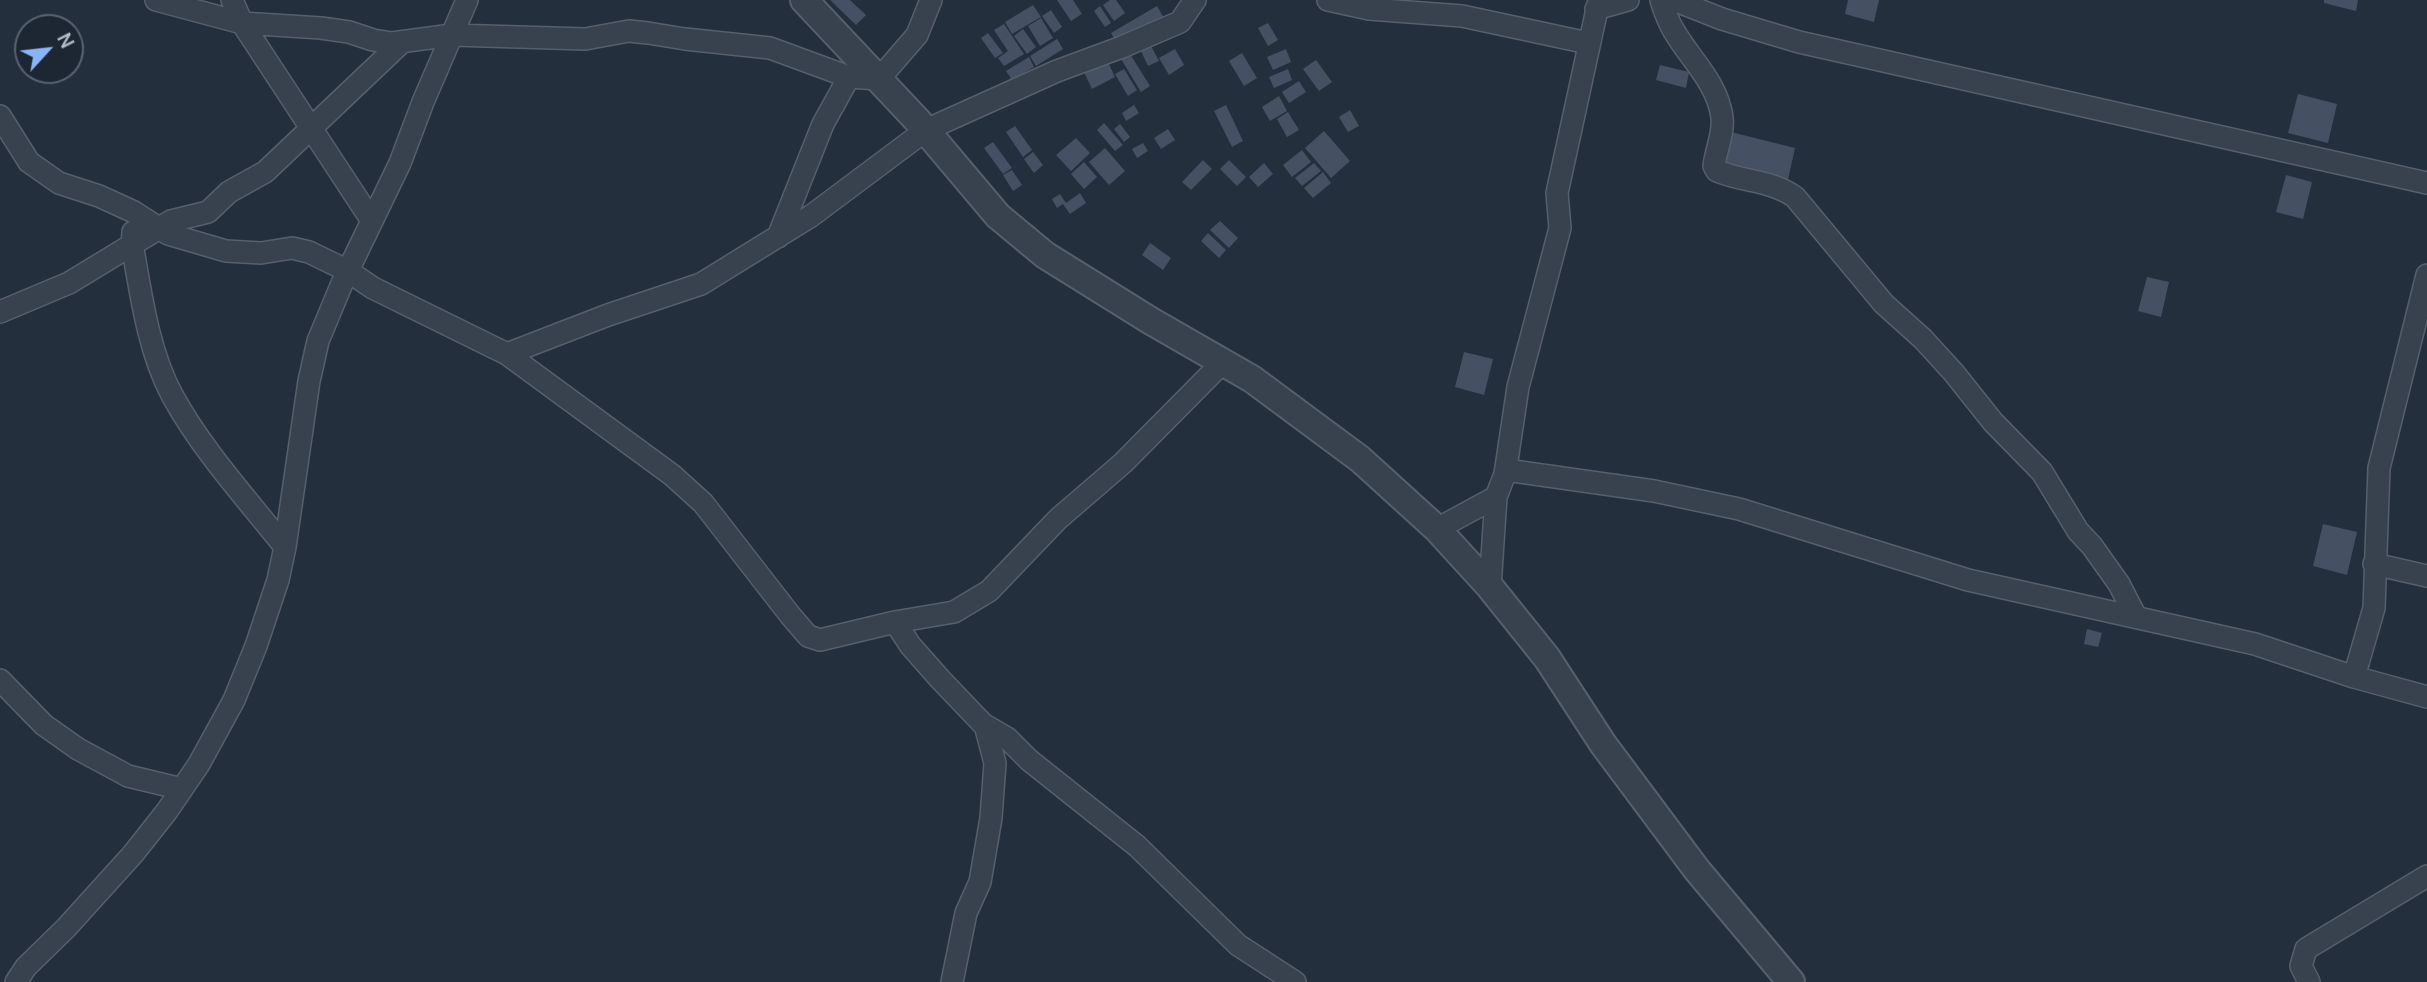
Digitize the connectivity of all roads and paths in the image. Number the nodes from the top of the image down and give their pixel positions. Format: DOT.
graph roads {
  1 [pos="156,0"];
  2 [pos="232,0"];
  3 [pos="467,0"];
  4 [pos="804,0"];
  5 [pos="1195,0"];
  6 [pos="1328,0"];
  7 [pos="1628,0"];
  8 [pos="1661,0"];
  9 [pos="1674,0"];
  10 [pos="933,4"];
  11 [pos="1598,5"];
  12 [pos="242,23"];
  13 [pos="452,35"];
  14 [pos="402,42"];
  15 [pos="1588,43"];
  16 [pos="849,76"];
  17 [pos="879,79"];
  18 [pos="0,116"];
  19 [pos="312,130"];
  20 [pos="926,130"];
  21 [pos="2427,183"];
  22 [pos="134,212"];
  23 [pos="372,220"];
  24 [pos="158,229"];
  25 [pos="778,237"];
  26 [pos="132,244"];
  27 [pos="348,271"];
  28 [pos="2427,275"];
  29 [pos="0,312"];
  30 [pos="507,354"];
  31 [pos="1223,362"];
  32 [pos="1506,470"];
  33 [pos="1496,497"];
  34 [pos="1437,529"];
  35 [pos="285,547"];
  36 [pos="2374,564"];
  37 [pos="2427,576"];
  38 [pos="1490,587"];
  39 [pos="2136,617"];
  40 [pos="895,622"];
  41 [pos="2354,677"];
  42 [pos="0,680"];
  43 [pos="2427,697"];
  44 [pos="985,725"];
  45 [pos="183,789"];
  46 [pos="2427,876"];
  47 [pos="16,982"];
  48 [pos="952,982"];
  49 [pos="1294,982"];
  50 [pos="1791,982"];
  51 [pos="2309,982"];
  1 -- 12 [label="street"];
  2 -- 12 [label="street"];
  3 -- 13 [label="street"];
  4 -- 17 [label="street"];
  5 -- 20 [label="street"];
  6 -- 15 [label="street"];
  7 -- 11 [label="street"];
  8 -- 39 [label="street"];
  9 -- 21 [label="street"];
  10 -- 17 [label="street"];
  11 -- 15 [label="street"];
  12 -- 14 [label="street"];
  12 -- 19 [label="street"];
  13 -- 14 [label="street"];
  13 -- 16 [label="street"];
  13 -- 23 [label="street"];
  14 -- 19 [label="street"];
  15 -- 32 [label="street"];
  16 -- 17 [label="street"];
  16 -- 25 [label="street"];
  17 -- 20 [label="street"];
  18 -- 22 [label="street"];
  19 -- 23 [label="street"];
  19 -- 24 [label="street"];
  20 -- 25 [label="street"];
  20 -- 31 [label="street"];
  22 -- 24 [label="street"];
  22 -- 26 [label="street"];
  23 -- 27 [label="street"];
  24 -- 26 [label="street"];
  24 -- 27 [label="street"];
  25 -- 30 [label="street"];
  26 -- 29 [label="street"];
  26 -- 35 [label="street"];
  27 -- 30 [label="street"];
  27 -- 35 [label="street"];
  28 -- 36 [label="street"];
  30 -- 40 [label="street"];
  31 -- 34 [label="street"];
  31 -- 40 [label="street"];
  32 -- 33 [label="street"];
  32 -- 39 [label="street"];
  33 -- 34 [label="street"];
  33 -- 38 [label="street"];
  34 -- 38 [label="street"];
  35 -- 45 [label="street"];
  36 -- 37 [label="street"];
  36 -- 41 [label="street"];
  38 -- 50 [label="street"];
  39 -- 41 [label="street"];
  40 -- 44 [label="street"];
  41 -- 43 [label="street"];
  42 -- 45 [label="street"];
  44 -- 48 [label="street"];
  44 -- 49 [label="street"];
  45 -- 47 [label="street"];
  46 -- 51 [label="street"];
}
